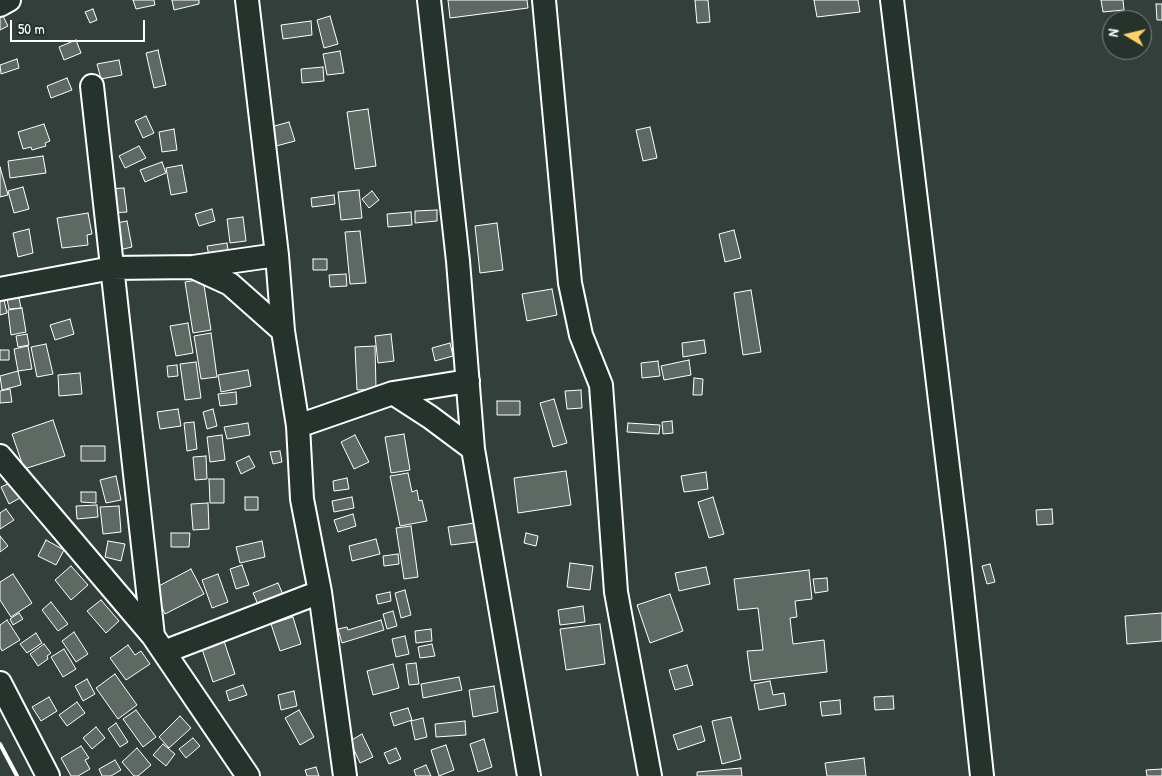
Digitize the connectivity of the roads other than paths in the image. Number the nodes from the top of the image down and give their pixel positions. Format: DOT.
graph roads {
  1 [pos="9,0"];
  2 [pos="246,0"];
  3 [pos="429,0"];
  4 [pos="544,0"];
  5 [pos="892,0"];
  6 [pos="0,5"];
  7 [pos="92,86"];
  8 [pos="277,255"];
  9 [pos="193,267"];
  10 [pos="112,268"];
  11 [pos="0,289"];
  12 [pos="283,331"];
  13 [pos="468,381"];
  14 [pos="393,394"];
  15 [pos="298,426"];
  16 [pos="473,449"];
  17 [pos="0,456"];
  18 [pos="320,592"];
  19 [pos="159,644"];
  20 [pos="0,683"];
  21 [pos="48,776"];
  22 [pos="248,776"];
  23 [pos="345,776"];
  24 [pos="529,776"];
  25 [pos="650,776"];
  26 [pos="982,776"];
  1 -- 6 [label="street"];
  2 -- 8 [label="street"];
  3 -- 13 [label="street"];
  4 -- 25 [label="street"];
  5 -- 26 [label="street"];
  7 -- 10 [label="street"];
  8 -- 9 [label="street"];
  8 -- 12 [label="street"];
  9 -- 10 [label="street"];
  9 -- 12 [label="street"];
  10 -- 11 [label="street"];
  10 -- 19 [label="street"];
  12 -- 15 [label="street"];
  13 -- 14 [label="street"];
  13 -- 16 [label="street"];
  14 -- 15 [label="street"];
  14 -- 16 [label="street"];
  15 -- 18 [label="street"];
  16 -- 24 [label="street"];
  17 -- 19 [label="street"];
  18 -- 19 [label="street"];
  18 -- 23 [label="street"];
  19 -- 22 [label="street"];
  20 -- 21 [label="street"];
}
